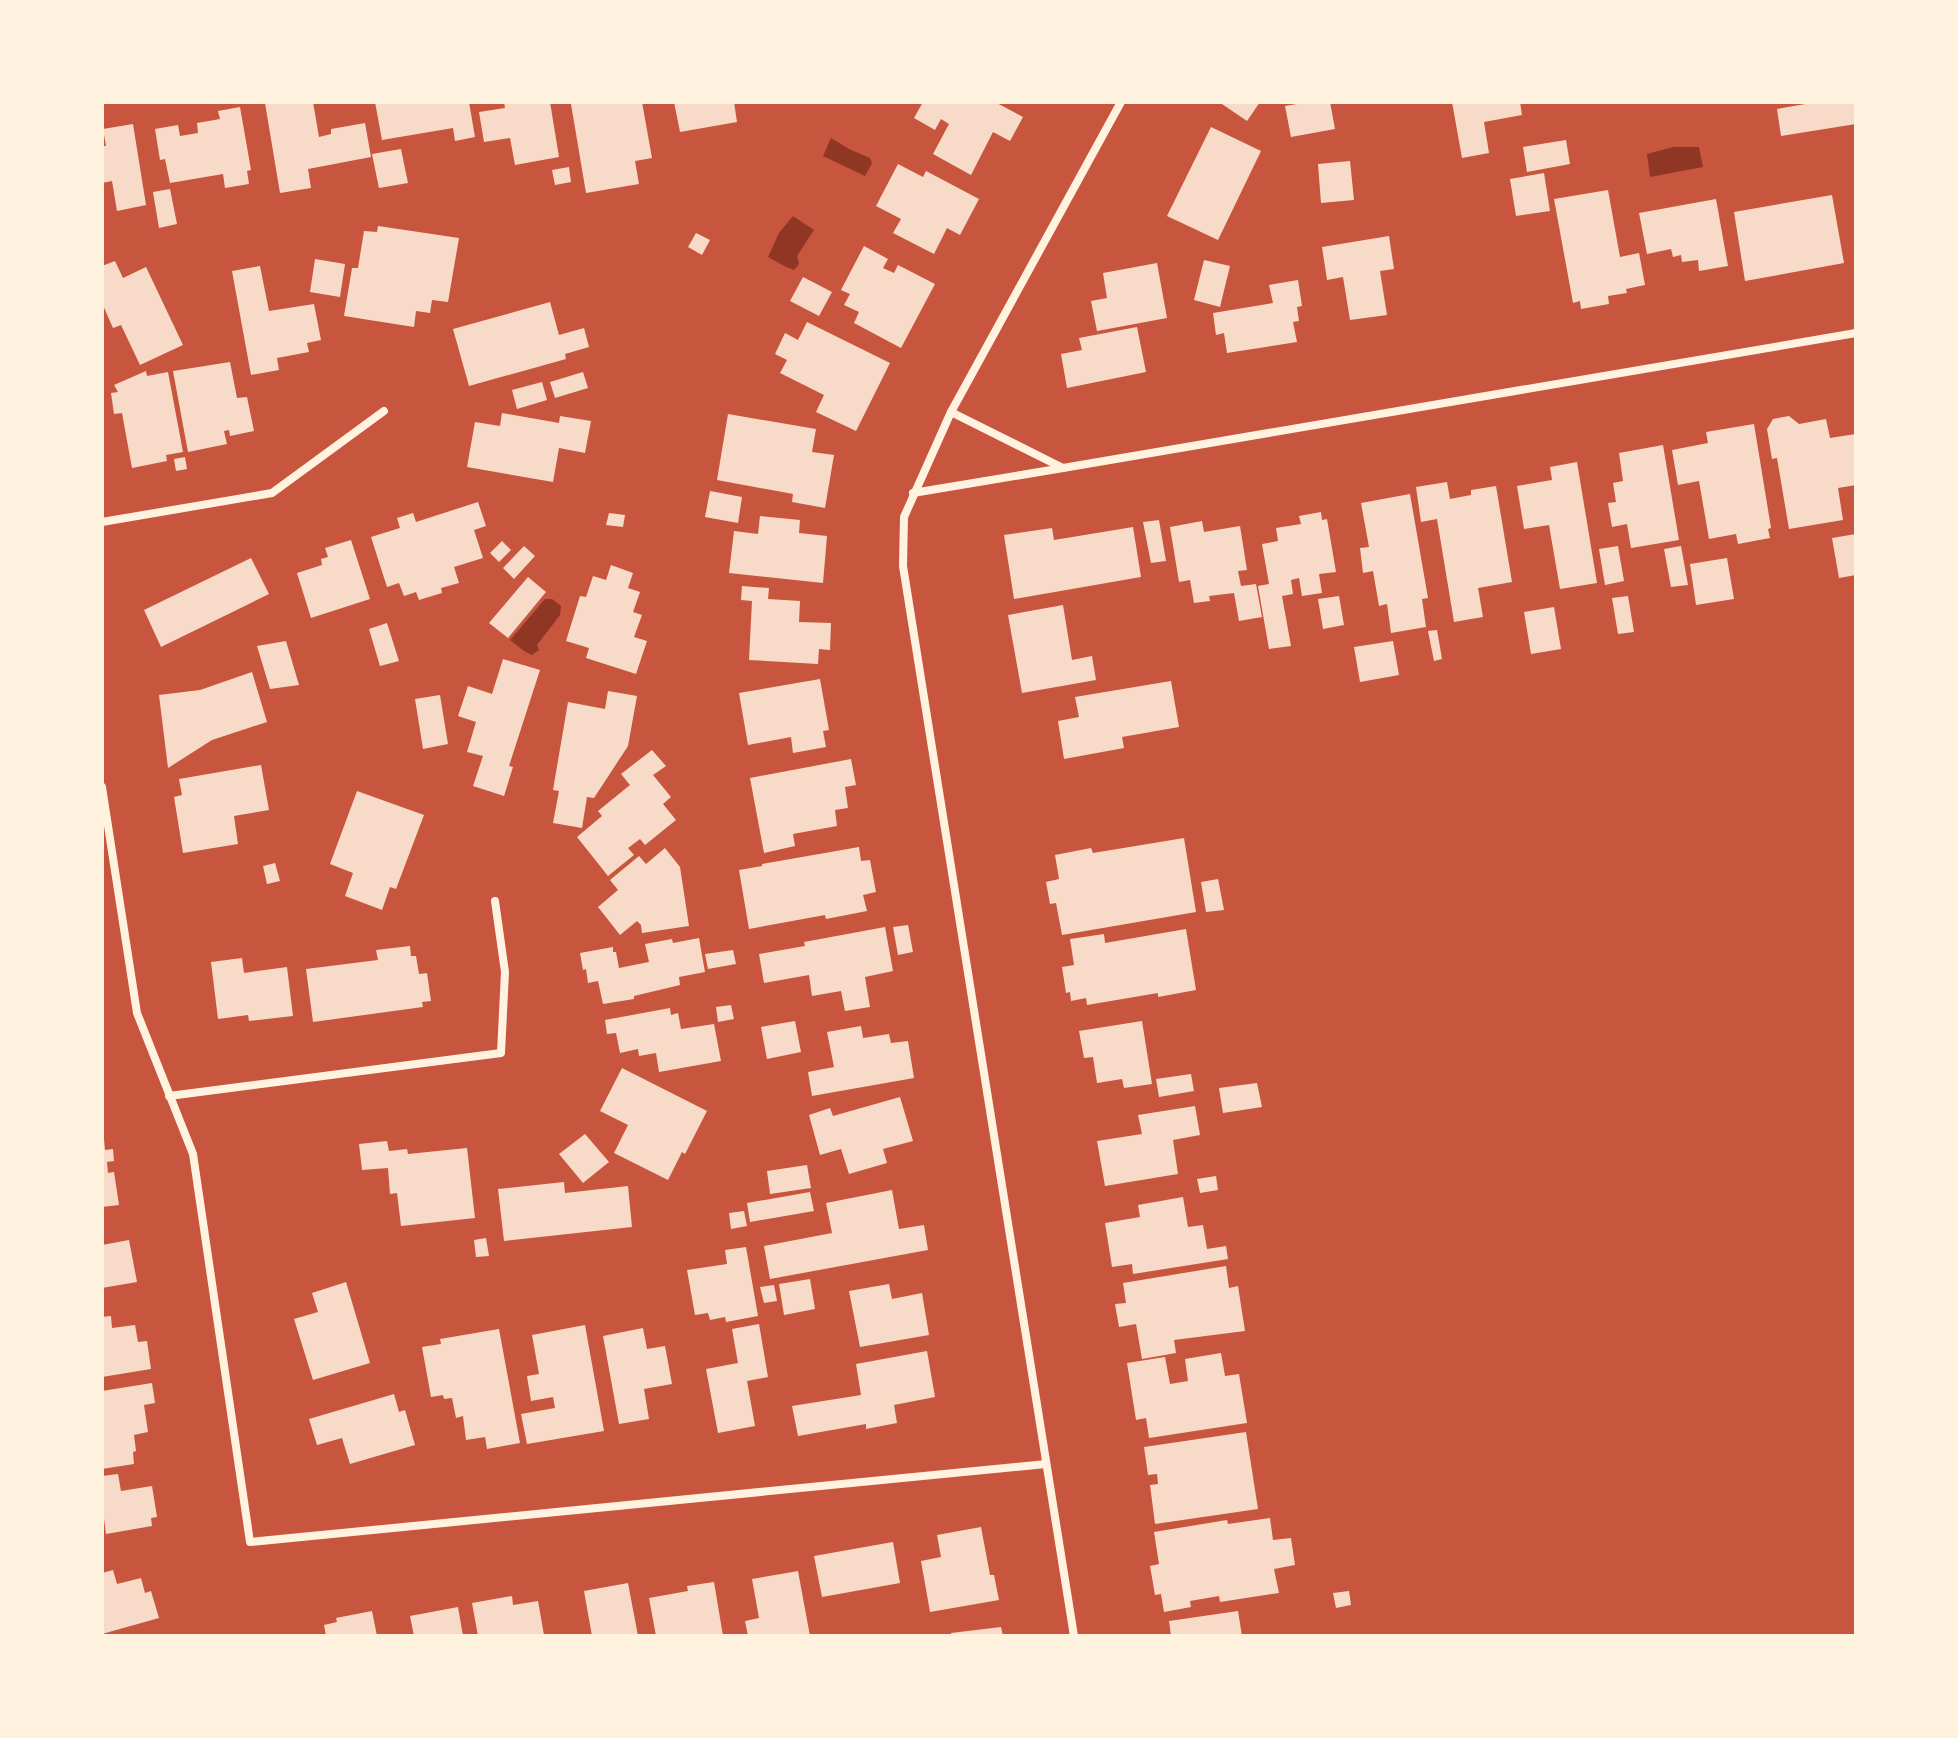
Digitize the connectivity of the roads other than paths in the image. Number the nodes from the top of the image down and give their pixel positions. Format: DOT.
graph roads {
  1 [pos="1121,102"];
  2 [pos="1856,333"];
  3 [pos="384,411"];
  4 [pos="951,412"];
  5 [pos="1063,468"];
  6 [pos="913,493"];
  7 [pos="102,522"];
  8 [pos="102,787"];
  9 [pos="495,901"];
  10 [pos="169,1096"];
  11 [pos="1046,1464"];
  12 [pos="1074,1636"];
  1 -- 4 [label="street"];
  2 -- 5 [label="street"];
  3 -- 7 [label="street"];
  4 -- 5 [label="street"];
  4 -- 6 [label="street"];
  5 -- 6 [label="street"];
  6 -- 11 [label="street"];
  8 -- 10 [label="street"];
  9 -- 10 [label="street"];
  10 -- 11 [label="street"];
  11 -- 12 [label="street"];
}
